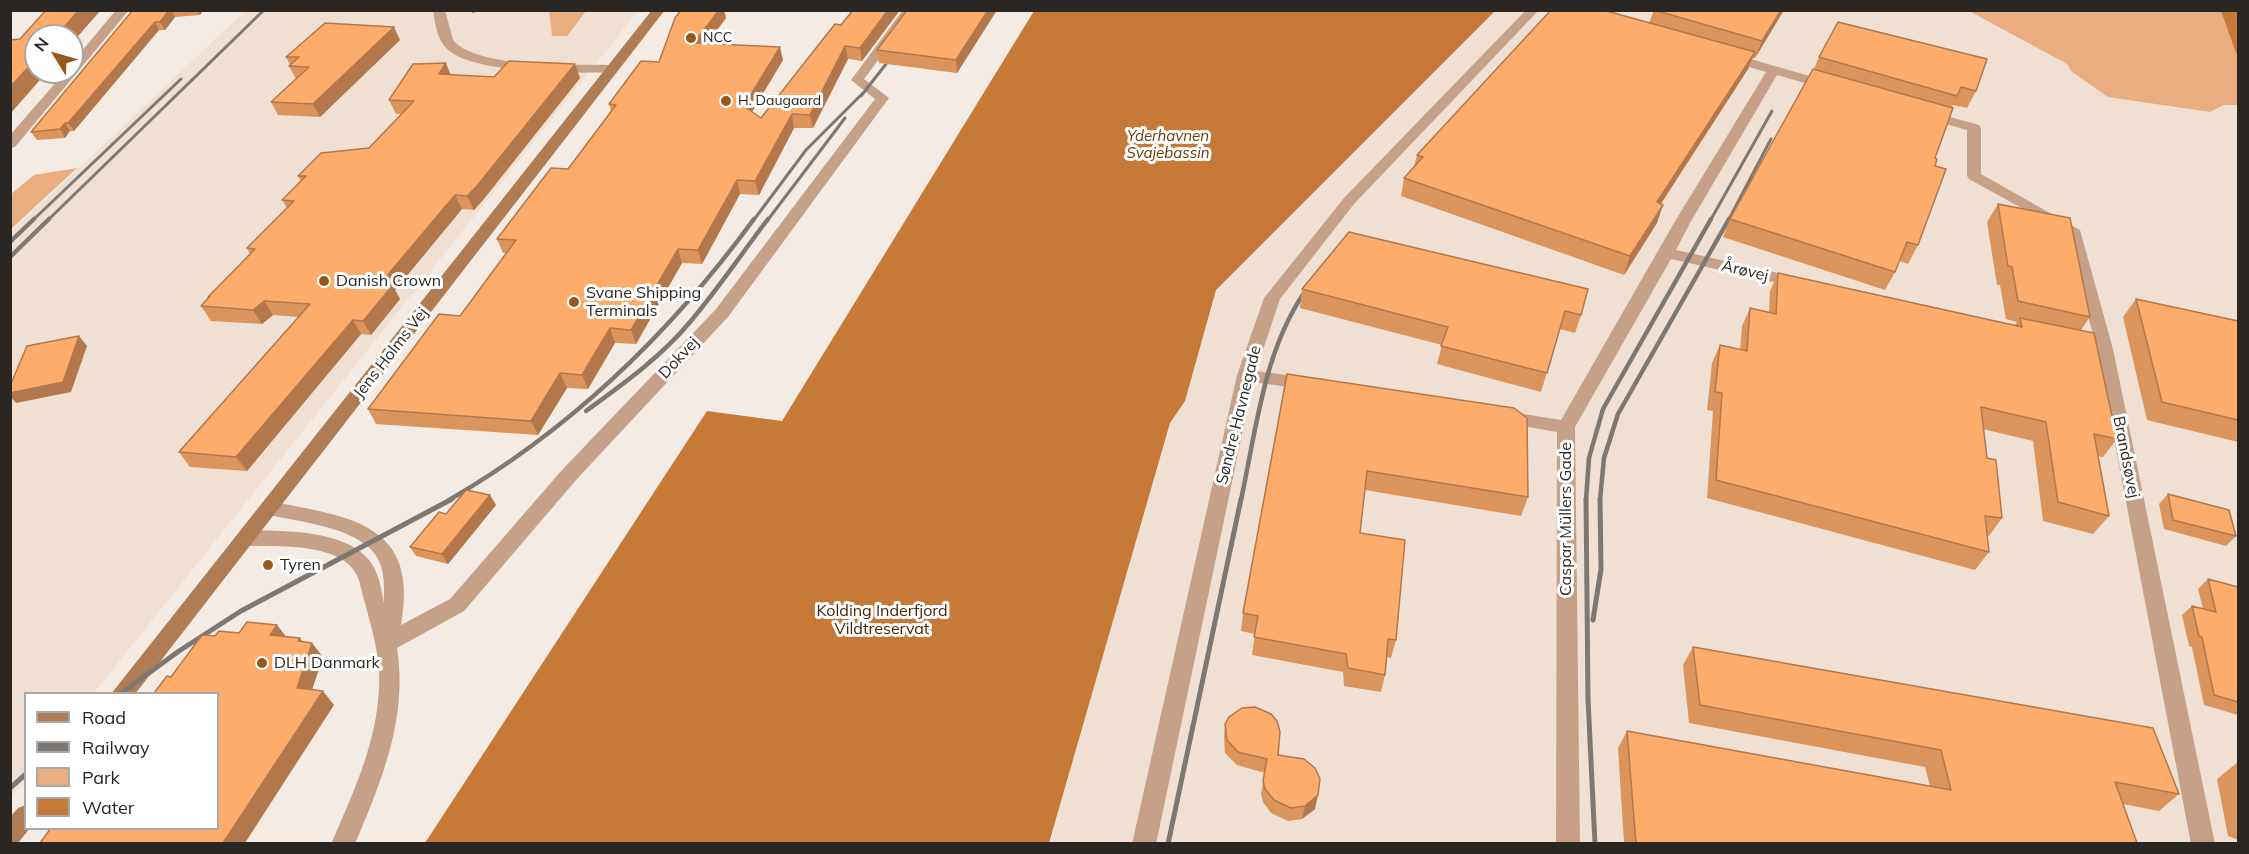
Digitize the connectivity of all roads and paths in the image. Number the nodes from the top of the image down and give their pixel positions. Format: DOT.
graph roads {
  1 [pos="123,10"];
  2 [pos="439,10"];
  3 [pos="659,10"];
  4 [pos="910,10"];
  5 [pos="1533,10"];
  6 [pos="1717,54"];
  7 [pos="84,57"];
  8 [pos="612,69"];
  9 [pos="1774,70"];
  10 [pos="62,84"];
  11 [pos="1840,89"];
  12 [pos="1907,109"];
  13 [pos="10,144"];
  14 [pos="1667,253"];
  15 [pos="1817,287"];
  16 [pos="2082,344"];
  17 [pos="2105,349"];
  18 [pos="1246,375"];
  19 [pos="1325,387"];
  20 [pos="1485,414"];
  21 [pos="1566,427"];
  22 [pos="270,508"];
  23 [pos="246,537"];
  24 [pos="387,643"];
  25 [pos="123,692"];
  26 [pos="24,818"];
  27 [pos="10,835"];
  28 [pos="343,843"];
  29 [pos="1144,843"];
  30 [pos="1568,843"];
  31 [pos="2204,843"];
  1 -- 7 [label="street"];
  2 -- 8 [label="street"];
  3 -- 8 [label="main road, Jens Holms Vej"];
  4 -- 24 [label="street, Dokvej"];
  5 -- 18 [label="street, Søndre Havnegade"];
  6 -- 9 [label="street"];
  8 -- 22 [label="main road, Jens Holms Vej"];
  9 -- 11 [label="street"];
  9 -- 14 [label="street, Caspar Müllers Gade"];
  10 -- 13 [label="street"];
  12 -- 17 [label="street, Brandsøvej"];
  14 -- 15 [label="street, Årøvej"];
  14 -- 21 [label="street, Caspar Müllers Gade"];
  16 -- 17 [label="street"];
  17 -- 31 [label="street, Brandsøvej"];
  18 -- 19 [label="street"];
  18 -- 29 [label="street, Søndre Havnegade"];
  20 -- 21 [label="street"];
  21 -- 30 [label="street, Caspar Müllers Gade"];
  22 -- 23 [label="main road, Jens Holms Vej"];
  22 -- 24 [label="street"];
  23 -- 24 [label="street"];
  23 -- 25 [label="main road, Jens Holms Vej"];
  24 -- 28 [label="street"];
  26 -- 27 [label="main road"];
}
